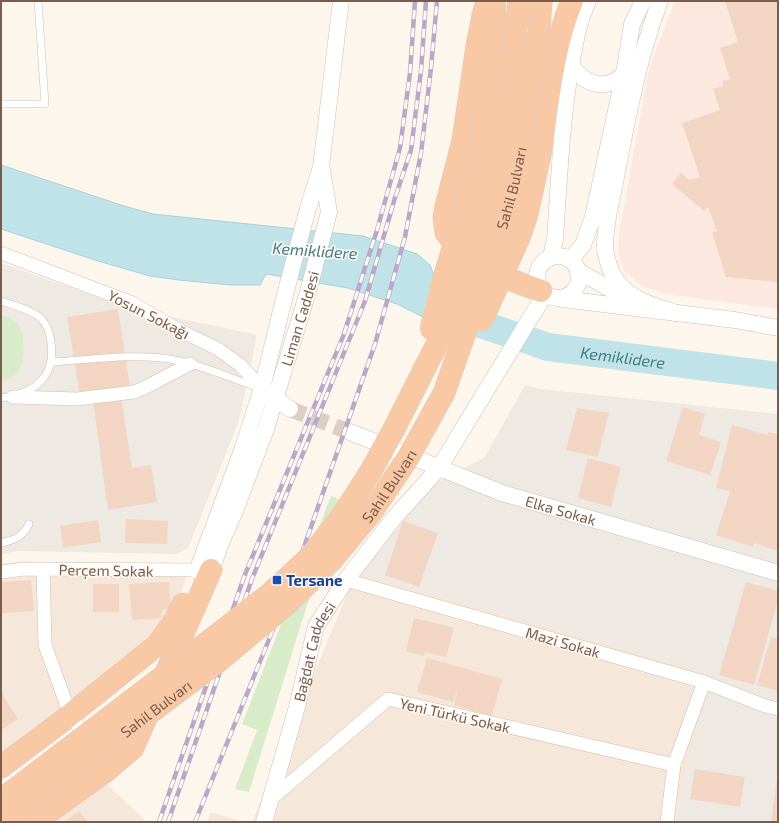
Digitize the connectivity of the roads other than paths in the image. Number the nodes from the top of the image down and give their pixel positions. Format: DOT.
graph roads {
  1 [pos="38,1"];
  2 [pos="341,1"];
  3 [pos="487,1"];
  4 [pos="495,1"];
  5 [pos="519,1"];
  6 [pos="541,1"];
  7 [pos="572,1"];
  8 [pos="588,1"];
  9 [pos="643,1"];
  10 [pos="660,1"];
  11 [pos="571,65"];
  12 [pos="624,74"];
  13 [pos="1,104"];
  14 [pos="322,167"];
  15 [pos="1,253"];
  16 [pos="551,257"];
  17 [pos="574,266"];
  18 [pos="541,298"];
  19 [pos="562,299"];
  20 [pos="1,301"];
  21 [pos="676,313"];
  22 [pos="778,328"];
  23 [pos="52,362"];
  24 [pos="190,364"];
  25 [pos="419,378"];
  26 [pos="262,388"];
  27 [pos="444,393"];
  28 [pos="7,398"];
  29 [pos="275,398"];
  30 [pos="290,409"];
  31 [pos="350,432"];
  32 [pos="439,468"];
  33 [pos="29,524"];
  34 [pos="1,543"];
  35 [pos="44,569"];
  36 [pos="204,570"];
  37 [pos="1,572"];
  38 [pos="778,573"];
  39 [pos="346,580"];
  40 [pos="704,682"];
  41 [pos="778,709"];
  42 [pos="70,714"];
  43 [pos="674,765"];
  44 [pos="1,767"];
  45 [pos="106,771"];
  46 [pos="1,800"];
  47 [pos="270,800"];
  48 [pos="5,822"];
  49 [pos="35,822"];
  50 [pos="264,822"];
  51 [pos="667,822"];
  1 -- 13 [label="lane"];
  2 -- 14 [label="street, Liman Caddesi"];
  3 -- 18 [label="highway"];
  4 -- 25 [label="highway, bridge"];
  5 -- 25 [label="highway, Sahil Bulvarı, bridge"];
  6 -- 27 [label="highway, Sahil Bulvarı, bridge"];
  7 -- 27 [label="highway, bridge"];
  8 -- 11 [label="street"];
  9 -- 12 [label="street"];
  10 -- 21 [label="street"];
  11 -- 12 [label="street"];
  11 -- 16 [label="street"];
  12 -- 17 [label="street"];
  14 -- 26 [label="street, Liman Caddesi"];
  14 -- 29 [label="street, Liman Caddesi"];
  15 -- 26 [label="street, Yosun Sokağı"];
  16 -- 17 [label="street"];
  16 -- 18 [label="street"];
  17 -- 19 [label="street"];
  17 -- 21 [label="street"];
  18 -- 19 [label="street"];
  18 -- 32 [label="street, Bağdat Caddesi"];
  19 -- 21 [label="street"];
  20 -- 23 [label="lane"];
  21 -- 22 [label="street"];
  23 -- 24 [label="lane"];
  23 -- 28 [label="lane"];
  24 -- 26 [label="lane"];
  24 -- 28 [label="street"];
  25 -- 46 [label="highway, Sahil Bulvarı, bridge"];
  26 -- 29 [label="street"];
  26 -- 36 [label="street, Liman Caddesi"];
  27 -- 48 [label="highway, Sahil Bulvarı, bridge"];
  29 -- 30 [label="street"];
  29 -- 36 [label="street, Liman Caddesi"];
  31 -- 32 [label="street, Elka Sokak"];
  32 -- 38 [label="street, Elka Sokak"];
  32 -- 39 [label="street, Bağdat Caddesi"];
  33 -- 34 [label="lane"];
  35 -- 36 [label="street, Perçem Sokak"];
  35 -- 37 [label="street, Perçem Sokak"];
  35 -- 42 [label="street"];
  36 -- 42 [label="highway"];
  36 -- 45 [label="highway"];
  39 -- 40 [label="street, Mazi Sokak"];
  39 -- 47 [label="street, Bağdat Caddesi"];
  40 -- 41 [label="street, Mazi Sokak"];
  40 -- 43 [label="street"];
  42 -- 44 [label="highway"];
  42 -- 45 [label="street"];
  43 -- 47 [label="street, Yeni Türkü Sokak"];
  43 -- 51 [label="street"];
  45 -- 49 [label="highway"];
  47 -- 50 [label="street, Bağdat Caddesi"];
}
